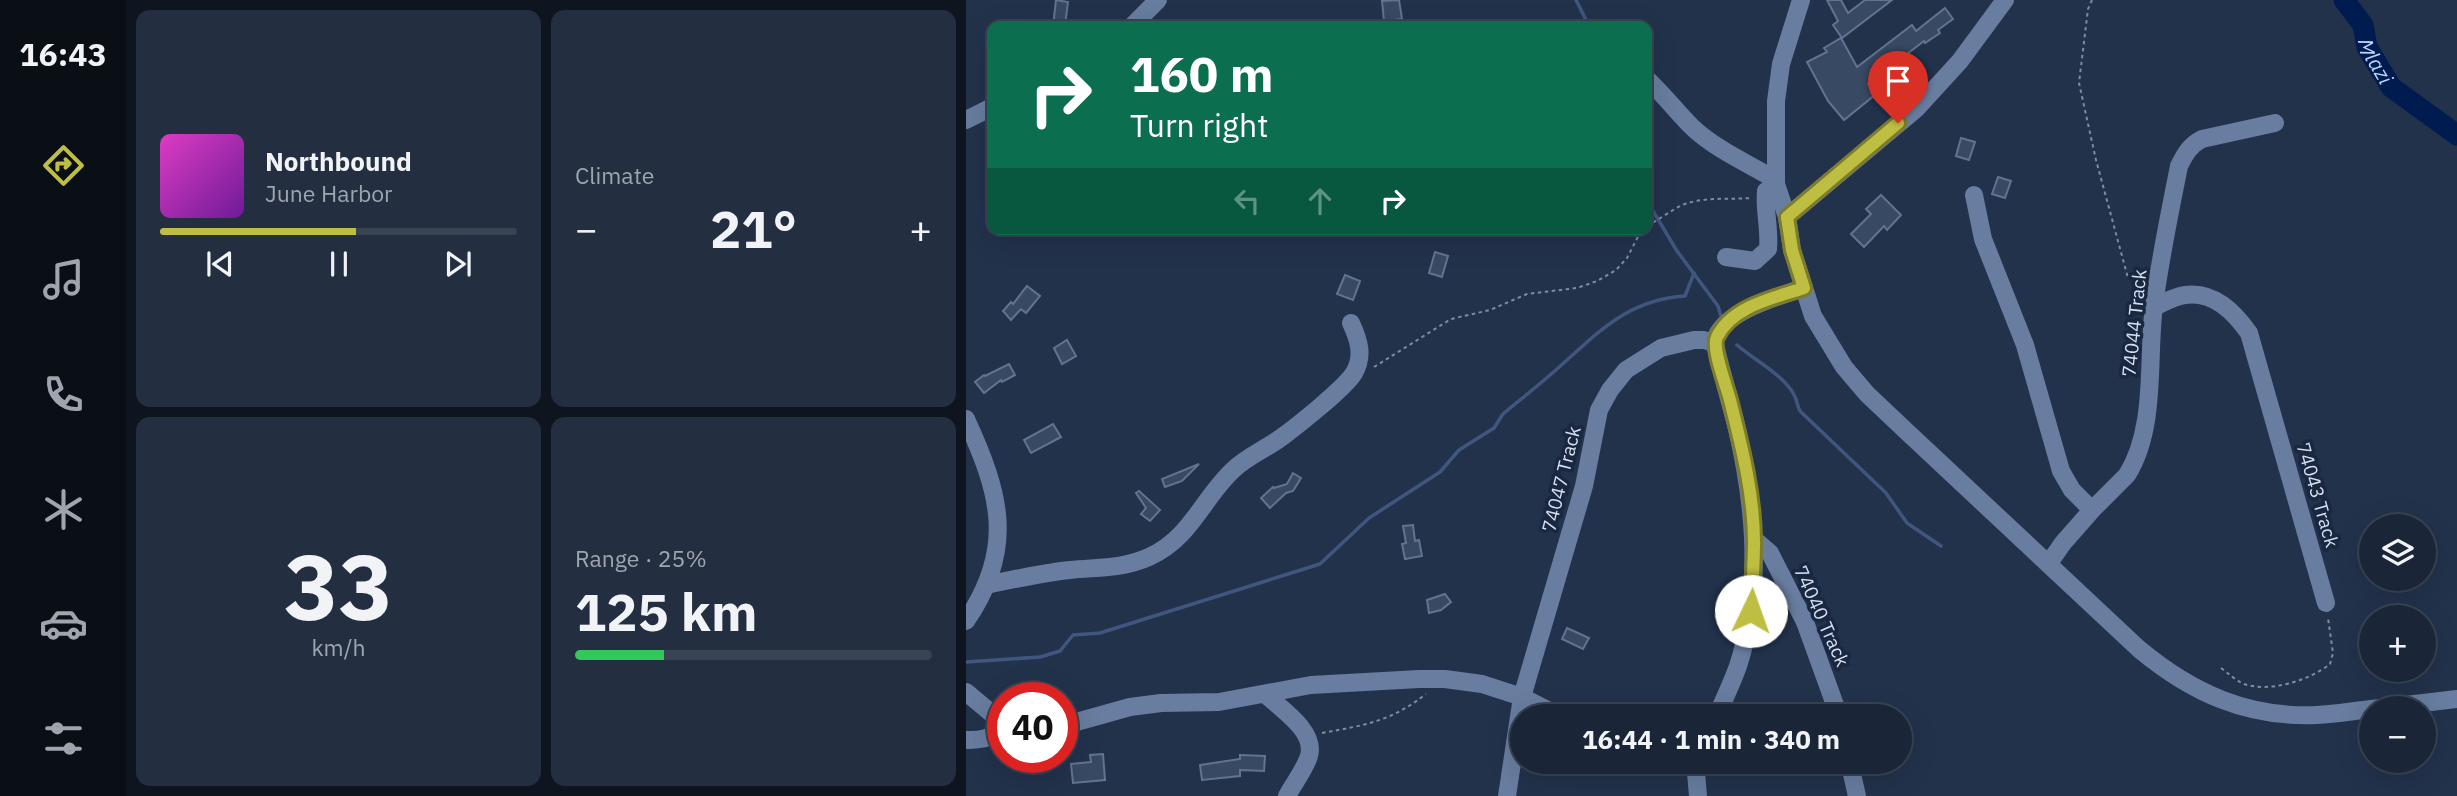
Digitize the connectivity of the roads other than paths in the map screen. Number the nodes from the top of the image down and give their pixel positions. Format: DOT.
graph roads {
  1 [pos="1158,0"];
  2 [pos="1801,0"];
  3 [pos="2005,0"];
  4 [pos="1137,21"];
  5 [pos="1652,84"];
  6 [pos="987,110"];
  7 [pos="966,120"];
  8 [pos="2275,123"];
  9 [pos="1773,187"];
  10 [pos="1974,195"];
  11 [pos="1787,217"];
  12 [pos="1726,257"];
  13 [pos="1804,288"];
  14 [pos="2154,307"];
  15 [pos="1351,323"];
  16 [pos="1716,339"];
  17 [pos="966,419"];
  18 [pos="2092,510"];
  19 [pos="1755,540"];
  20 [pos="2049,564"];
  21 [pos="986,585"];
  22 [pos="2326,603"];
  23 [pos="966,621"];
  24 [pos="966,692"];
  25 [pos="1265,694"];
  26 [pos="1522,696"];
  27 [pos="2457,699"];
  28 [pos="2436,701"];
  29 [pos="1537,704"];
  30 [pos="1722,704"];
  31 [pos="1835,704"];
  32 [pos="2359,710"];
  33 [pos="987,712"];
  34 [pos="1078,722"];
  35 [pos="987,739"];
  36 [pos="966,740"];
  37 [pos="1695,774"];
  38 [pos="1852,774"];
  39 [pos="1287,796"];
  40 [pos="1507,796"];
  41 [pos="1698,796"];
  42 [pos="1857,796"];
  1 -- 4 [label="street"];
  2 -- 9 [label="street"];
  3 -- 11 [label="street"];
  5 -- 9 [label="street"];
  6 -- 7 [label="street"];
  8 -- 14 [label="street, 74044 Track"];
  9 -- 11 [label="street"];
  9 -- 12 [label="street"];
  10 -- 18 [label="street"];
  11 -- 13 [label="street"];
  13 -- 16 [label="street"];
  13 -- 20 [label="street"];
  14 -- 18 [label="street, 74044 Track"];
  14 -- 22 [label="street, 74043 Track"];
  15 -- 21 [label="street"];
  16 -- 19 [label="street"];
  16 -- 26 [label="street, 74047 Track"];
  17 -- 21 [label="street"];
  18 -- 20 [label="street, 74044 Track"];
  19 -- 30 [label="street"];
  19 -- 31 [label="street, 74040 Track"];
  20 -- 32 [label="street"];
  21 -- 23 [label="street"];
  24 -- 33 [label="street"];
  25 -- 26 [label="street"];
  25 -- 34 [label="street"];
  25 -- 39 [label="street"];
  26 -- 29 [label="street"];
  26 -- 40 [label="street, 74047 Track"];
  27 -- 28 [label="street"];
  35 -- 36 [label="street"];
  37 -- 41 [label="street"];
  38 -- 42 [label="street"];
}
